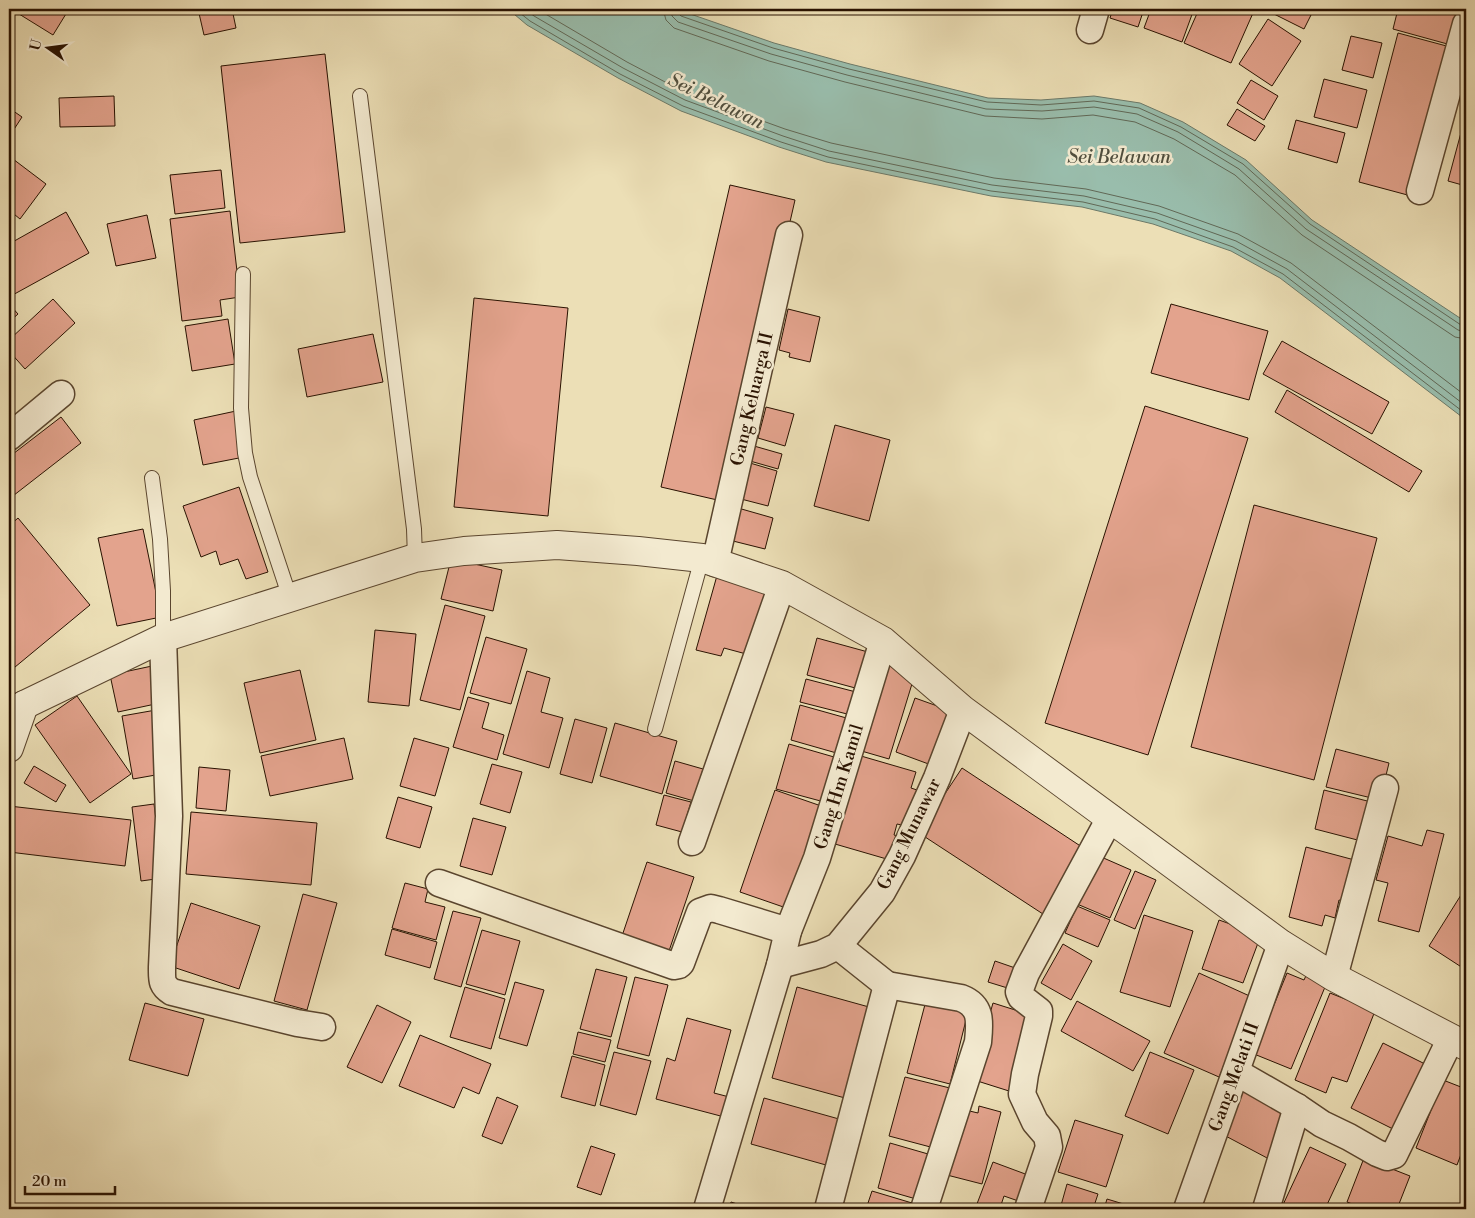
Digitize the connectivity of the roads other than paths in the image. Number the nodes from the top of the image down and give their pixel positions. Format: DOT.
graph roads {
  1 [pos="1466,24"];
  2 [pos="360,96"];
  3 [pos="1420,191"];
  4 [pos="789,235"];
  5 [pos="242,274"];
  6 [pos="61,394"];
  7 [pos="9,437"];
  8 [pos="152,478"];
  9 [pos="415,558"];
  10 [pos="708,561"];
  11 [pos="782,584"];
  12 [pos="290,598"];
  13 [pos="163,638"];
  14 [pos="884,641"];
  15 [pos="16,697"];
  16 [pos="963,710"];
  17 [pos="655,729"];
  18 [pos="9,748"];
  19 [pos="1385,788"];
  20 [pos="1110,818"];
  21 [pos="692,842"];
  22 [pos="439,883"];
  23 [pos="788,931"];
  24 [pos="1281,944"];
  25 [pos="838,946"];
  26 [pos="780,965"];
  27 [pos="1334,977"];
  28 [pos="887,985"];
  29 [pos="322,1028"];
  30 [pos="1459,1042"];
  31 [pos="1236,1072"];
  32 [pos="1297,1107"];
  33 [pos="707,1209"];
  34 [pos="828,1209"];
  35 [pos="924,1209"];
  36 [pos="1028,1209"];
  37 [pos="1187,1209"];
  38 [pos="1266,1209"];
  1 -- 3 [label="street"];
  2 -- 9 [label="lane"];
  4 -- 10 [label="street, Gang Keluarga II"];
  5 -- 12 [label="lane"];
  6 -- 7 [label="street"];
  8 -- 13 [label="lane"];
  9 -- 10 [label="street"];
  9 -- 12 [label="street"];
  10 -- 11 [label="street"];
  10 -- 17 [label="lane"];
  11 -- 14 [label="street"];
  11 -- 21 [label="street"];
  12 -- 13 [label="street"];
  13 -- 15 [label="street"];
  13 -- 29 [label="street"];
  14 -- 16 [label="street"];
  14 -- 23 [label="street, Gang Hm Kamil"];
  15 -- 18 [label="street"];
  16 -- 20 [label="street"];
  16 -- 25 [label="street, Gang Munawar"];
  19 -- 27 [label="street"];
  20 -- 24 [label="street"];
  20 -- 36 [label="street"];
  22 -- 23 [label="street"];
  23 -- 26 [label="street, Gang Hm Kamil"];
  24 -- 27 [label="street"];
  24 -- 31 [label="street, Gang Melati II"];
  25 -- 26 [label="street, Gang Munawar"];
  25 -- 28 [label="street"];
  26 -- 33 [label="street, Gang Hm Kamil"];
  27 -- 30 [label="street"];
  28 -- 34 [label="street"];
  28 -- 35 [label="street"];
  30 -- 32 [label="street"];
  31 -- 32 [label="street"];
  31 -- 37 [label="street, Gang Melati II"];
  32 -- 38 [label="street"];
}
